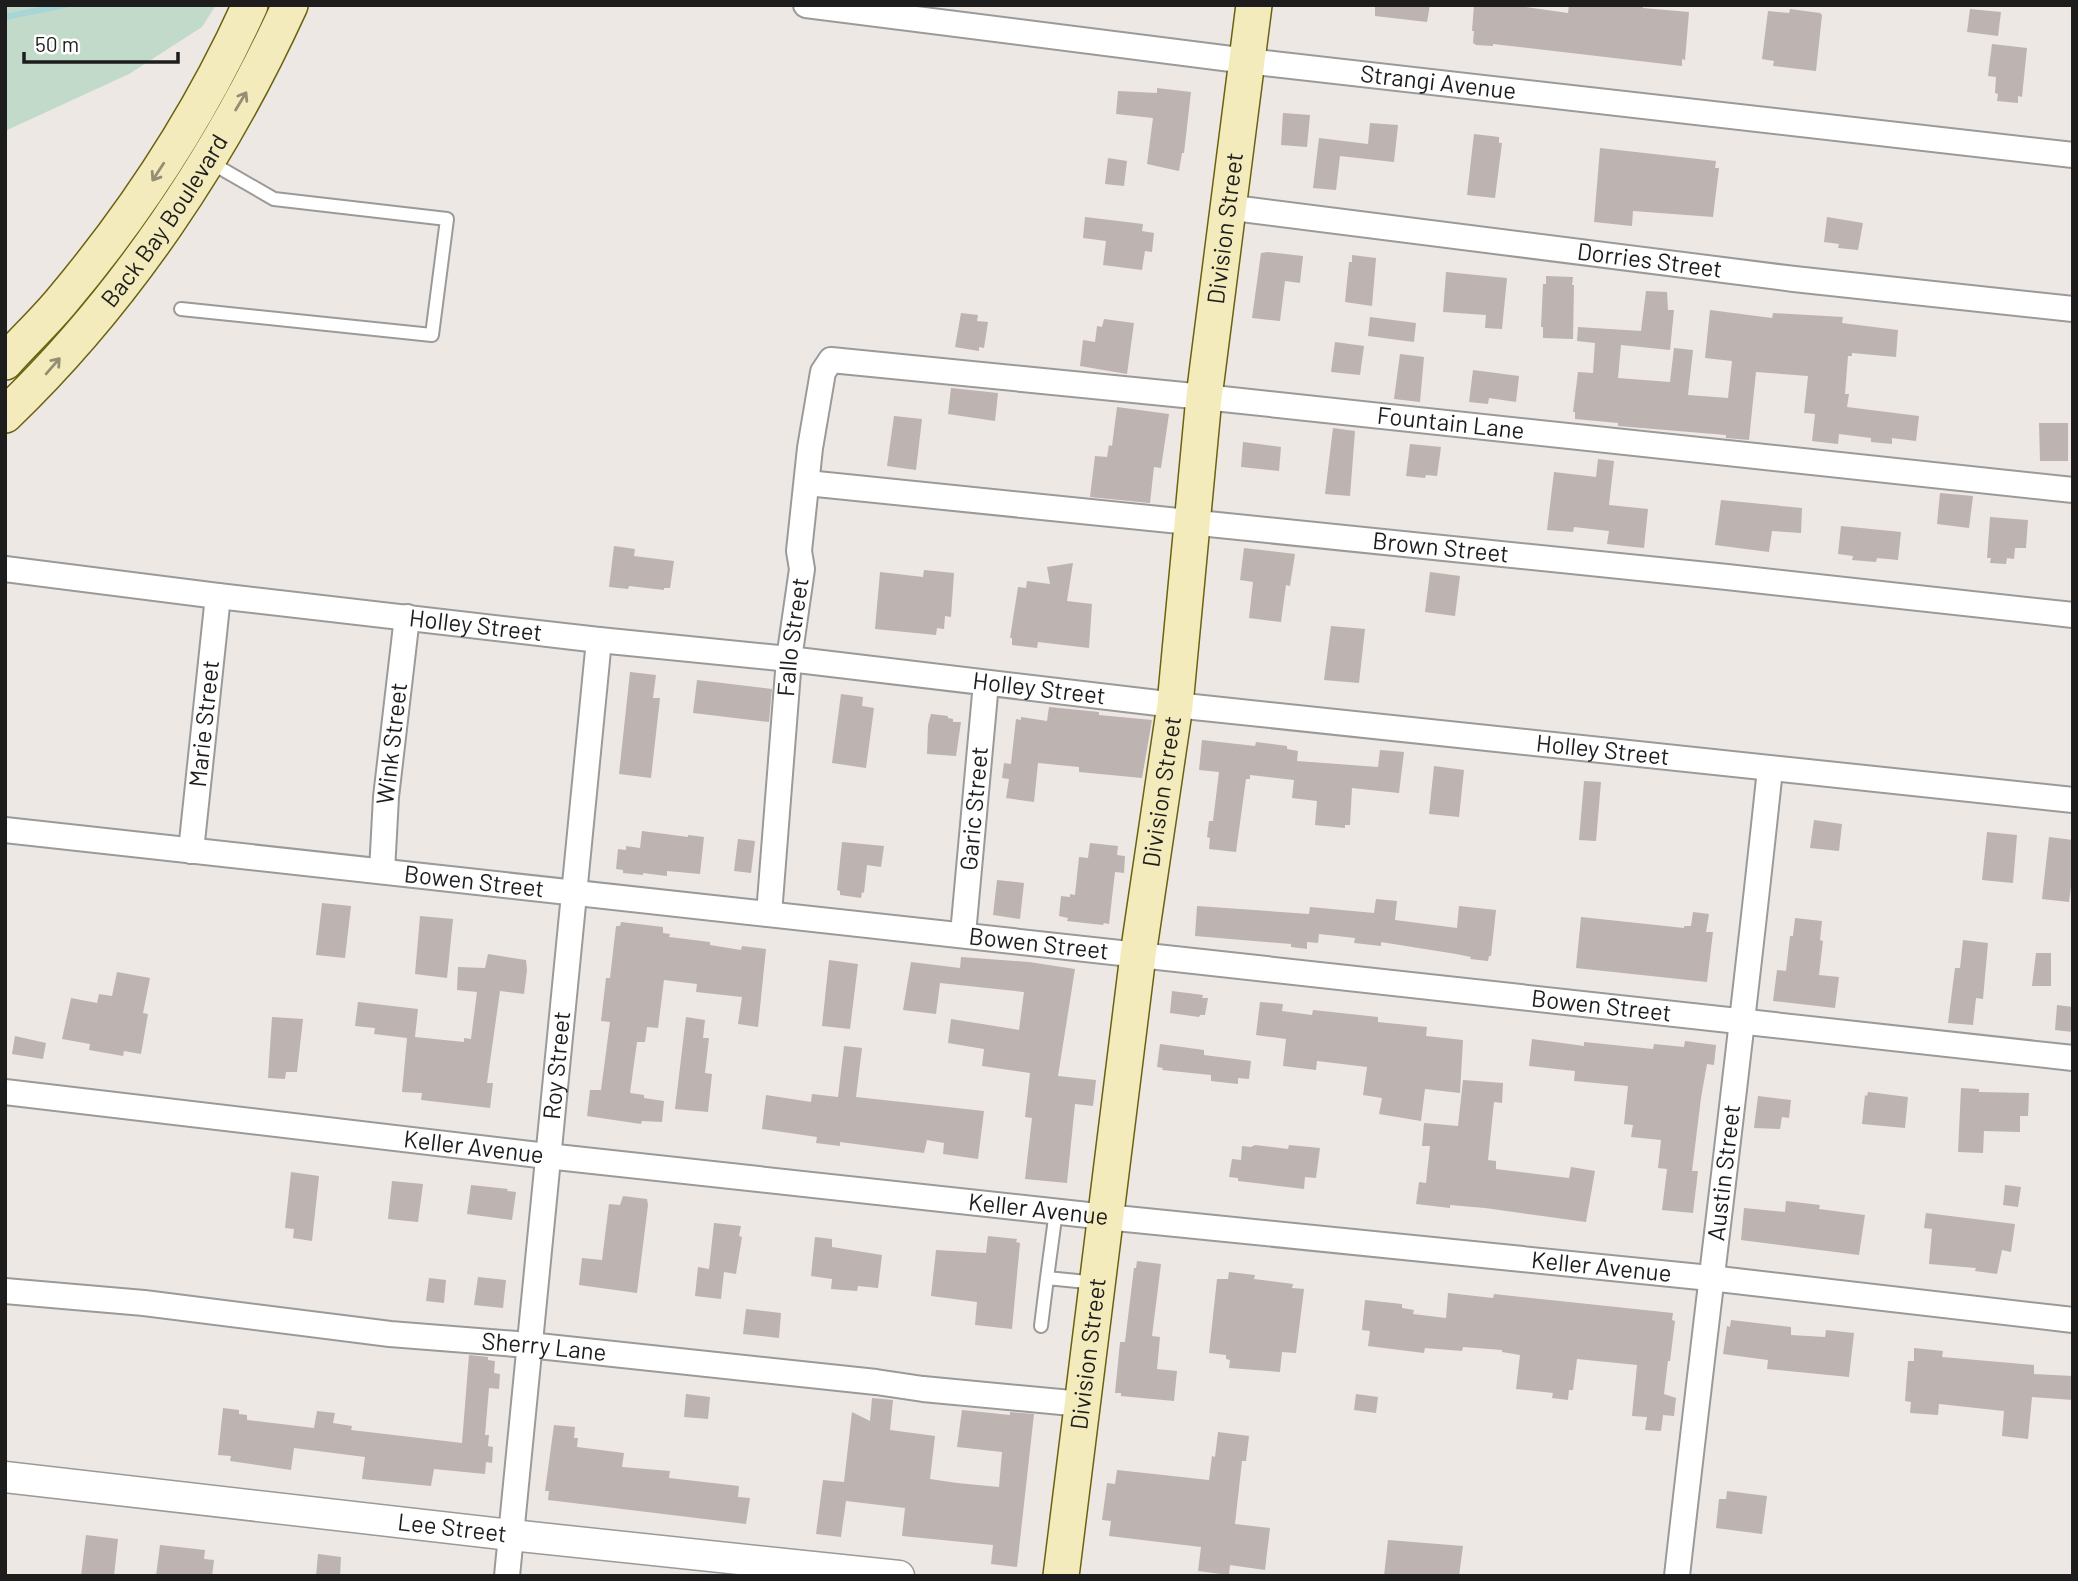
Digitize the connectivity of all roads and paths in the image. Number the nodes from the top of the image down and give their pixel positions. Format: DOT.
graph roads {
  1 [pos="250,5"];
  2 [pos="290,5"];
  3 [pos="806,5"];
  4 [pos="1254,5"];
  5 [pos="1247,61"];
  6 [pos="191,151"];
  7 [pos="2073,155"];
  8 [pos="1226,207"];
  9 [pos="181,309"];
  10 [pos="2073,309"];
  11 [pos="5,362"];
  12 [pos="828,362"];
  13 [pos="1204,397"];
  14 [pos="5,415"];
  15 [pos="807,483"];
  16 [pos="2073,490"];
  17 [pos="1193,523"];
  18 [pos="5,569"];
  19 [pos="218,596"];
  20 [pos="2073,615"];
  21 [pos="407,617"];
  22 [pos="599,640"];
  23 [pos="789,659"];
  24 [pos="986,683"];
  25 [pos="1175,705"];
  26 [pos="1770,769"];
  27 [pos="2073,800"];
  28 [pos="5,830"];
  29 [pos="191,851"];
  30 [pos="382,871"];
  31 [pos="575,893"];
  32 [pos="769,914"];
  33 [pos="963,933"];
  34 [pos="1138,955"];
  35 [pos="1741,1020"];
  36 [pos="2073,1058"];
  37 [pos="5,1093"];
  38 [pos="547,1156"];
  39 [pos="1056,1212"];
  40 [pos="1107,1217"];
  41 [pos="1047,1278"];
  42 [pos="1710,1278"];
  43 [pos="1097,1283"];
  44 [pos="5,1291"];
  45 [pos="2073,1320"];
  46 [pos="1041,1326"];
  47 [pos="529,1345"];
  48 [pos="1083,1404"];
  49 [pos="5,1477"];
  50 [pos="511,1535"];
  51 [pos="507,1576"];
  52 [pos="899,1576"];
  53 [pos="1061,1576"];
  54 [pos="1677,1576"];
  1 -- 6 [label="main road, Back Bay Boulevard"];
  6 -- 2 [label="main road, Back Bay Boulevard, one-way"];
  3 -- 5 [label="street, Strangi Avenue"];
  4 -- 5 [label="main road, Division Street"];
  5 -- 7 [label="street, Strangi Avenue"];
  5 -- 8 [label="main road, Division Street"];
  6 -- 9 [label="lane"];
  6 -- 11 [label="main road, Back Bay Boulevard, one-way"];
  14 -- 6 [label="main road, Back Bay Boulevard, one-way"];
  8 -- 10 [label="street, Dorries Street"];
  8 -- 13 [label="main road, Division Street"];
  12 -- 13 [label="street, Fountain Lane"];
  12 -- 15 [label="street, Fallo Street"];
  13 -- 16 [label="street, Fountain Lane"];
  13 -- 17 [label="main road, Division Street"];
  15 -- 17 [label="street, Brown Street"];
  15 -- 23 [label="street, Fallo Street"];
  17 -- 20 [label="street, Brown Street"];
  17 -- 25 [label="main road, Division Street"];
  18 -- 19 [label="street, Holley Street"];
  19 -- 21 [label="street, Holley Street"];
  19 -- 29 [label="street, Marie Street"];
  21 -- 22 [label="street, Holley Street"];
  21 -- 30 [label="street, Wink Street"];
  22 -- 23 [label="street, Holley Street"];
  22 -- 31 [label="street, Roy Street"];
  23 -- 24 [label="street, Holley Street"];
  23 -- 32 [label="street, Fallo Street"];
  24 -- 25 [label="street, Holley Street"];
  24 -- 33 [label="street, Garic Street"];
  25 -- 26 [label="street, Holley Street"];
  25 -- 34 [label="main road, Division Street"];
  26 -- 27 [label="street, Holley Street"];
  26 -- 35 [label="street, Austin Street"];
  28 -- 29 [label="street, Bowen Street"];
  29 -- 30 [label="street, Bowen Street"];
  30 -- 31 [label="street, Bowen Street"];
  31 -- 32 [label="street, Bowen Street"];
  31 -- 38 [label="street, Roy Street"];
  32 -- 33 [label="street, Bowen Street"];
  33 -- 34 [label="street, Bowen Street"];
  34 -- 35 [label="street, Bowen Street"];
  34 -- 40 [label="main road, Division Street"];
  35 -- 36 [label="street, Bowen Street"];
  35 -- 42 [label="street, Austin Street"];
  37 -- 38 [label="street, Keller Avenue"];
  38 -- 39 [label="street, Keller Avenue"];
  38 -- 47 [label="street, Roy Street"];
  39 -- 40 [label="street, Keller Avenue"];
  39 -- 41 [label="lane"];
  40 -- 42 [label="street, Keller Avenue"];
  40 -- 43 [label="main road, Division Street"];
  41 -- 43 [label="lane"];
  41 -- 46 [label="lane"];
  42 -- 45 [label="street, Keller Avenue"];
  42 -- 54 [label="street, Austin Street"];
  43 -- 48 [label="main road, Division Street"];
  44 -- 47 [label="street, Sherry Lane"];
  47 -- 48 [label="street, Sherry Lane"];
  47 -- 50 [label="street, Roy Street"];
  48 -- 53 [label="main road, Division Street"];
  49 -- 50 [label="street, Lee Street"];
  50 -- 51 [label="street, Roy Street"];
  50 -- 52 [label="street, Lee Street"];
}
